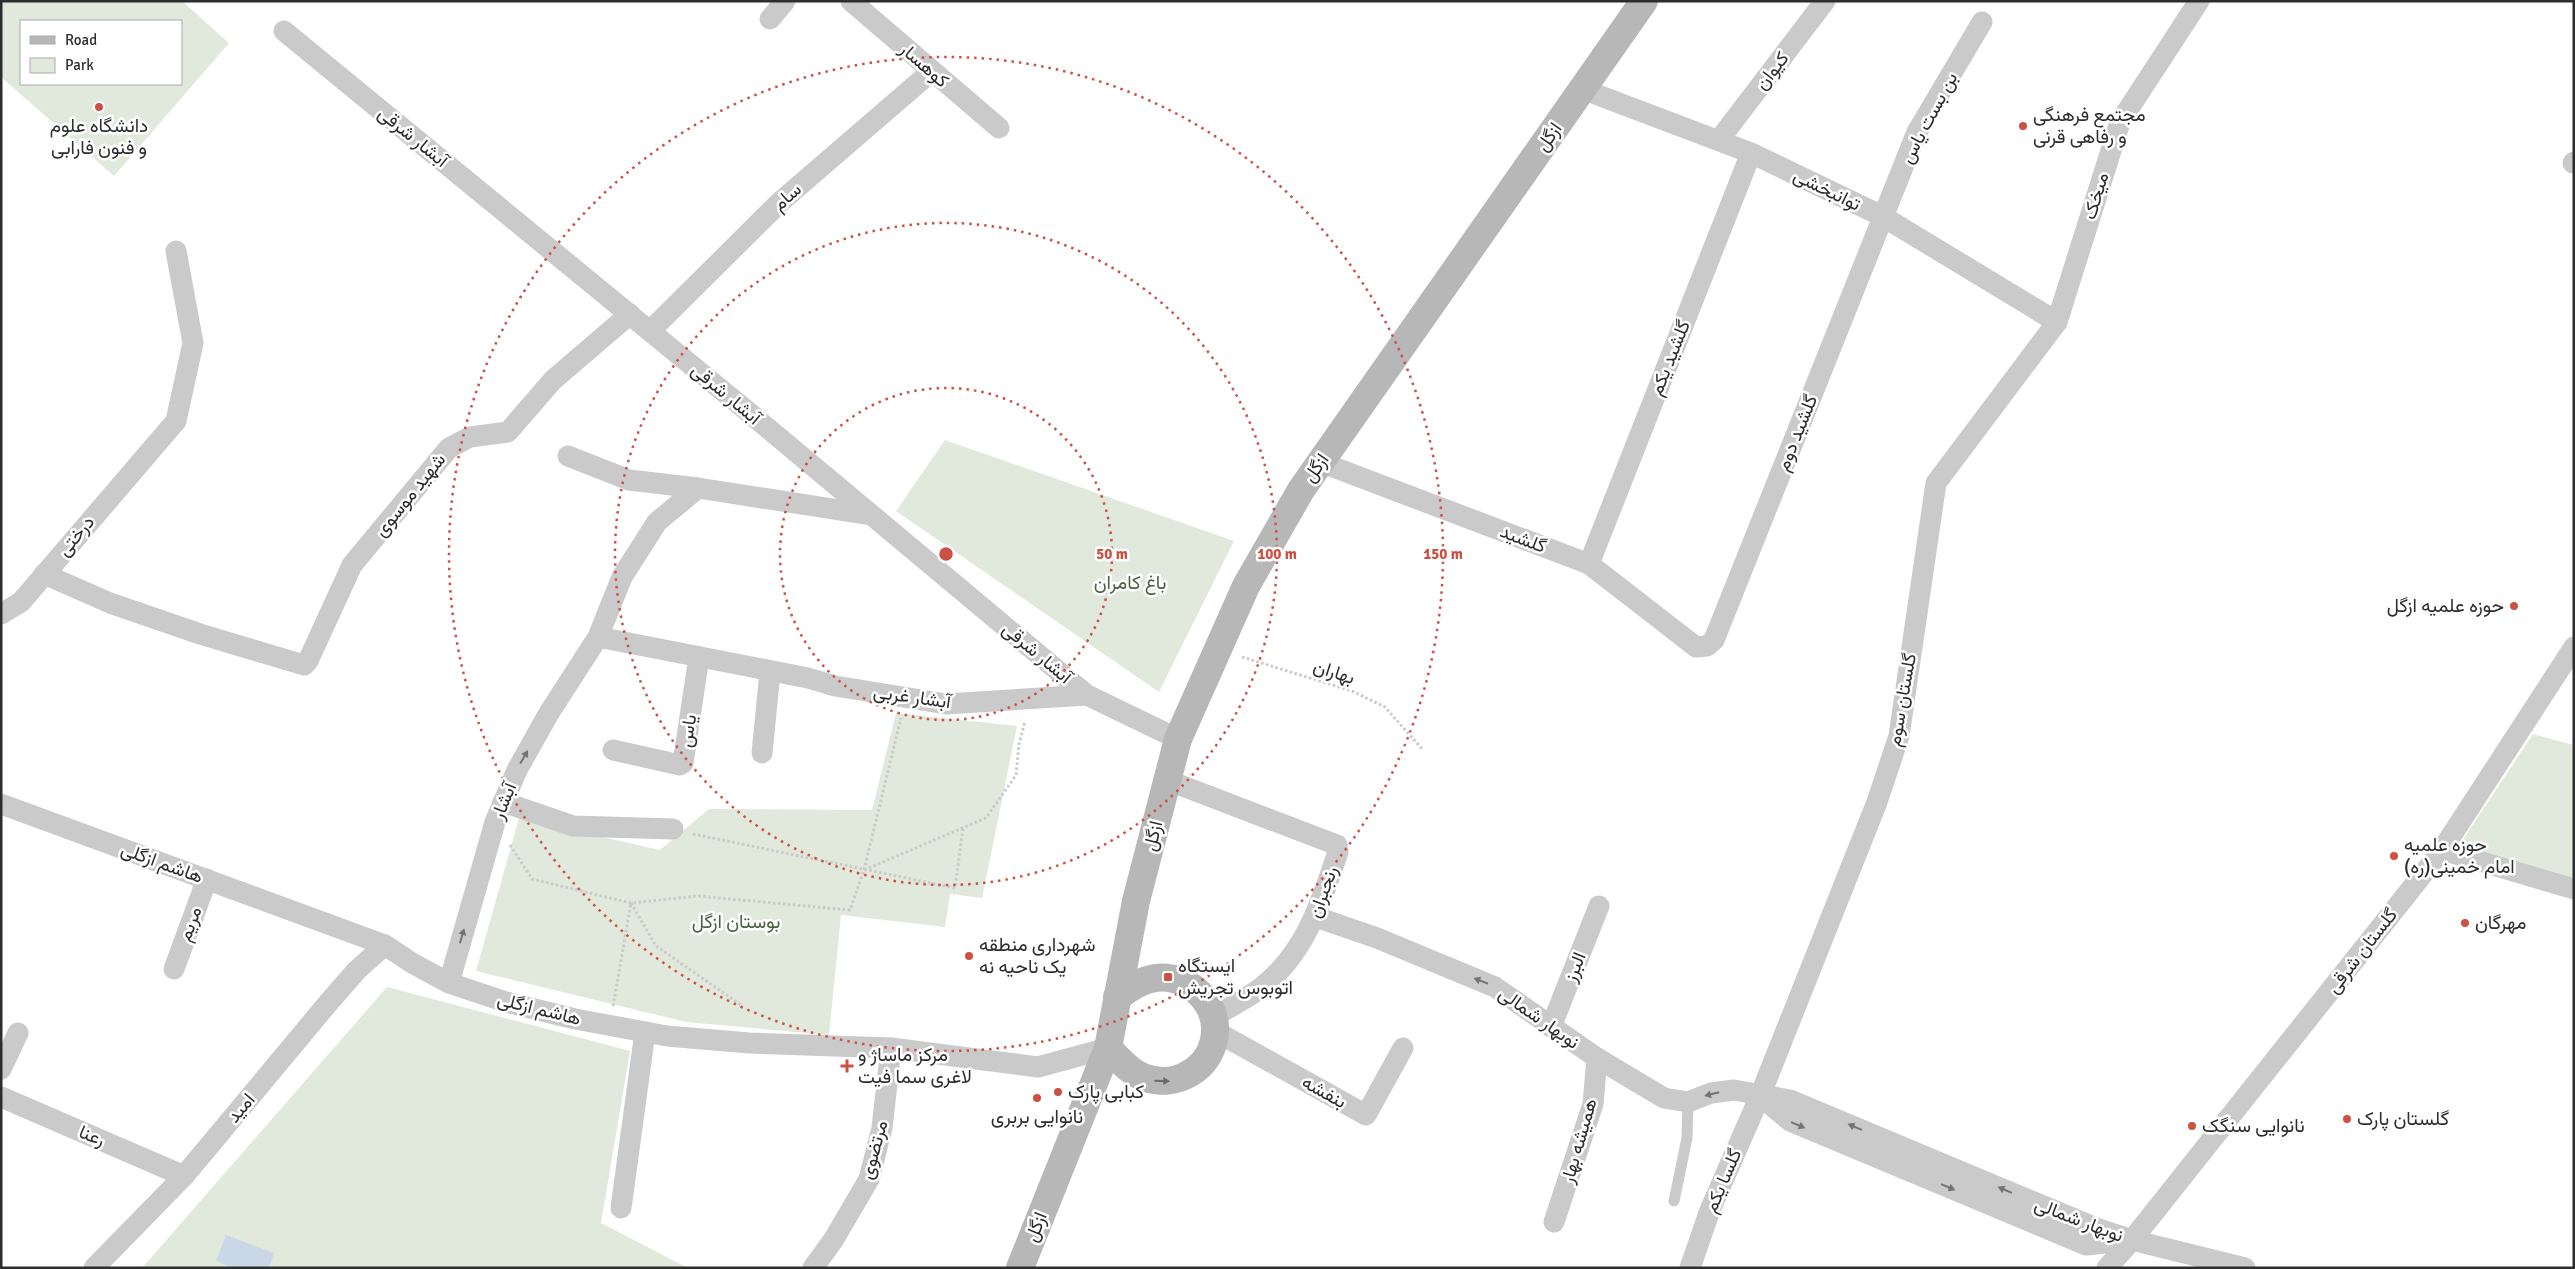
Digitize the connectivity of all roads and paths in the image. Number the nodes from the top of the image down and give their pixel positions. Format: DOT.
graph roads {
  1 [pos="785,1"];
  2 [pos="850,1"];
  3 [pos="1644,1"];
  4 [pos="1825,1"];
  5 [pos="2199,1"];
  6 [pos="770,19"];
  7 [pos="1982,22"];
  8 [pos="284,31"];
  9 [pos="932,71"];
  10 [pos="1582,89"];
  11 [pos="999,128"];
  12 [pos="1719,140"];
  13 [pos="1751,153"];
  14 [pos="1882,216"];
  15 [pos="176,251"];
  16 [pos="630,314"];
  17 [pos="2057,322"];
  18 [pos="650,331"];
  19 [pos="568,456"];
  20 [pos="1320,462"];
  21 [pos="698,488"];
  22 [pos="871,515"];
  23 [pos="1589,564"];
  24 [pos="44,574"];
  25 [pos="1,614"];
  26 [pos="598,637"];
  27 [pos="1707,646"];
  28 [pos="2574,647"];
  29 [pos="1218,650"];
  30 [pos="699,657"];
  31 [pos="304,665"];
  32 [pos="770,672"];
  33 [pos="1087,695"];
  34 [pos="906,696"];
  35 [pos="1031,699"];
  36 [pos="1178,739"];
  37 [pos="613,750"];
  38 [pos="1422,750"];
  39 [pos="762,753"];
  40 [pos="1167,780"];
  41 [pos="503,802"];
  42 [pos="1,804"];
  43 [pos="495,822"];
  44 [pos="963,827"];
  45 [pos="673,829"];
  46 [pos="2442,850"];
  47 [pos="864,870"];
  48 [pos="207,879"];
  49 [pos="2574,889"];
  50 [pos="632,903"];
  51 [pos="1599,906"];
  52 [pos="1316,916"];
  53 [pos="385,945"];
  54 [pos="174,969"];
  55 [pos="449,983"];
  56 [pos="1117,997"];
  57 [pos="742,1005"];
  58 [pos="1214,1024"];
  59 [pos="610,1025"];
  60 [pos="1551,1027"];
  61 [pos="645,1032"];
  62 [pos="18,1033"];
  63 [pos="891,1048"];
  64 [pos="1108,1048"];
  65 [pos="1403,1048"];
  66 [pos="1597,1058"];
  67 [pos="1,1069"];
  68 [pos="1760,1096"];
  69 [pos="1,1097"];
  70 [pos="1688,1102"];
  71 [pos="184,1176"];
  72 [pos="1674,1201"];
  73 [pos="621,1208"];
  74 [pos="1554,1222"];
  75 [pos="2132,1240"];
  76 [pos="94,1268"];
  77 [pos="813,1268"];
  78 [pos="1020,1268"];
  79 [pos="1690,1268"];
  80 [pos="2107,1268"];
  81 [pos="2245,1268"];
  1 -- 6 [label="street"];
  2 -- 9 [label="street, کوهسار"];
  3 -- 10 [label="main road, ازگل"];
  4 -- 12 [label="street, کیوان"];
  5 -- 17 [label="street, میخک"];
  7 -- 14 [label="street, بن بست یاس"];
  8 -- 16 [label="street, آبشار شرقی"];
  9 -- 11 [label="street, کوهسار"];
  9 -- 18 [label="street, سام"];
  10 -- 12 [label="street, توانبخشی"];
  10 -- 20 [label="main road, ازگل"];
  12 -- 13 [label="street, توانبخشی"];
  13 -- 14 [label="street, توانبخشی"];
  13 -- 23 [label="street, گلشيد يكم"];
  14 -- 17 [label="street, توانبخشی"];
  14 -- 27 [label="street, گلشيد دوم"];
  15 -- 24 [label="street, درختی"];
  16 -- 18 [label="street, آبشار شرقی"];
  16 -- 31 [label="street, شهید موسوی"];
  17 -- 68 [label="street, گلستان سوم"];
  18 -- 22 [label="street, آبشار شرقی"];
  19 -- 21 [label="street"];
  20 -- 23 [label="street, گلشید"];
  20 -- 29 [label="main road, ازگل"];
  21 -- 22 [label="street"];
  21 -- 26 [label="street, آبشار"];
  22 -- 33 [label="street, آبشار شرقی"];
  23 -- 27 [label="street, گلشید"];
  24 -- 25 [label="street"];
  24 -- 31 [label="street, درختی"];
  26 -- 30 [label="street"];
  41 -- 26 [label="street, آبشار, one-way"];
  28 -- 46 [label="street, گلستان شرقی"];
  29 -- 36 [label="main road, ازگل"];
  29 -- 38 [label="path, بهاران"];
  30 -- 32 [label="street, آبشار غربی"];
  30 -- 37 [label="street, یاس"];
  32 -- 34 [label="street, آبشار غربی"];
  32 -- 39 [label="street"];
  33 -- 35 [label="street, آبشار غربی"];
  33 -- 36 [label="street, آبشار شرقی"];
  34 -- 35 [label="street, آبشار غربی"];
  34 -- 47 [label="path"];
  35 -- 44 [label="path"];
  36 -- 40 [label="main road, ازگل"];
  40 -- 52 [label="street, رنجبران"];
  40 -- 56 [label="main road, ازگل"];
  41 -- 43 [label="street, آبشار"];
  41 -- 45 [label="street"];
  42 -- 48 [label="street, هاشم ازگلی"];
  43 -- 50 [label="path"];
  55 -- 43 [label="street, آبشار, one-way"];
  44 -- 47 [label="path"];
  44 -- 47 [label="path"];
  45 -- 47 [label="path"];
  46 -- 49 [label="street"];
  46 -- 75 [label="street, گلستان شرقی"];
  47 -- 50 [label="path"];
  48 -- 53 [label="street, هاشم ازگلی"];
  48 -- 54 [label="street, مریم"];
  50 -- 57 [label="path"];
  50 -- 59 [label="path"];
  51 -- 60 [label="street, البرز"];
  52 -- 58 [label="street, رنجبران"];
  60 -- 52 [label="street, نوبهار شمالی, one-way"];
  53 -- 55 [label="street, هاشم ازگلی"];
  53 -- 71 [label="street, امید"];
  55 -- 59 [label="street, هاشم ازگلی"];
  56 -- 58 [label="main road"];
  56 -- 64 [label="main road"];
  64 -- 58 [label="main road, one-way"];
  58 -- 65 [label="street, بنفشه"];
  59 -- 61 [label="street, هاشم ازگلی"];
  60 -- 66 [label="street, نوبهار شمالی"];
  61 -- 63 [label="street, هاشم ازگلی"];
  61 -- 73 [label="street"];
  62 -- 67 [label="street"];
  63 -- 64 [label="street, هاشم ازگلی"];
  63 -- 77 [label="street, مرتضوی"];
  64 -- 78 [label="main road, ازگل"];
  66 -- 70 [label="street, نوبهار شمالی"];
  66 -- 74 [label="street, همیشه بهار"];
  68 -- 70 [label="street, نوبهار شمالی, one-way"];
  68 -- 75 [label="street, نوبهار شمالی"];
  68 -- 79 [label="street, گلسا يكم"];
  69 -- 71 [label="street, رعنا"];
  70 -- 72 [label="lane"];
  71 -- 76 [label="street, امید"];
  75 -- 80 [label="street, گلستان شرقی"];
  75 -- 81 [label="street, نوبهار شمالی"];
}
